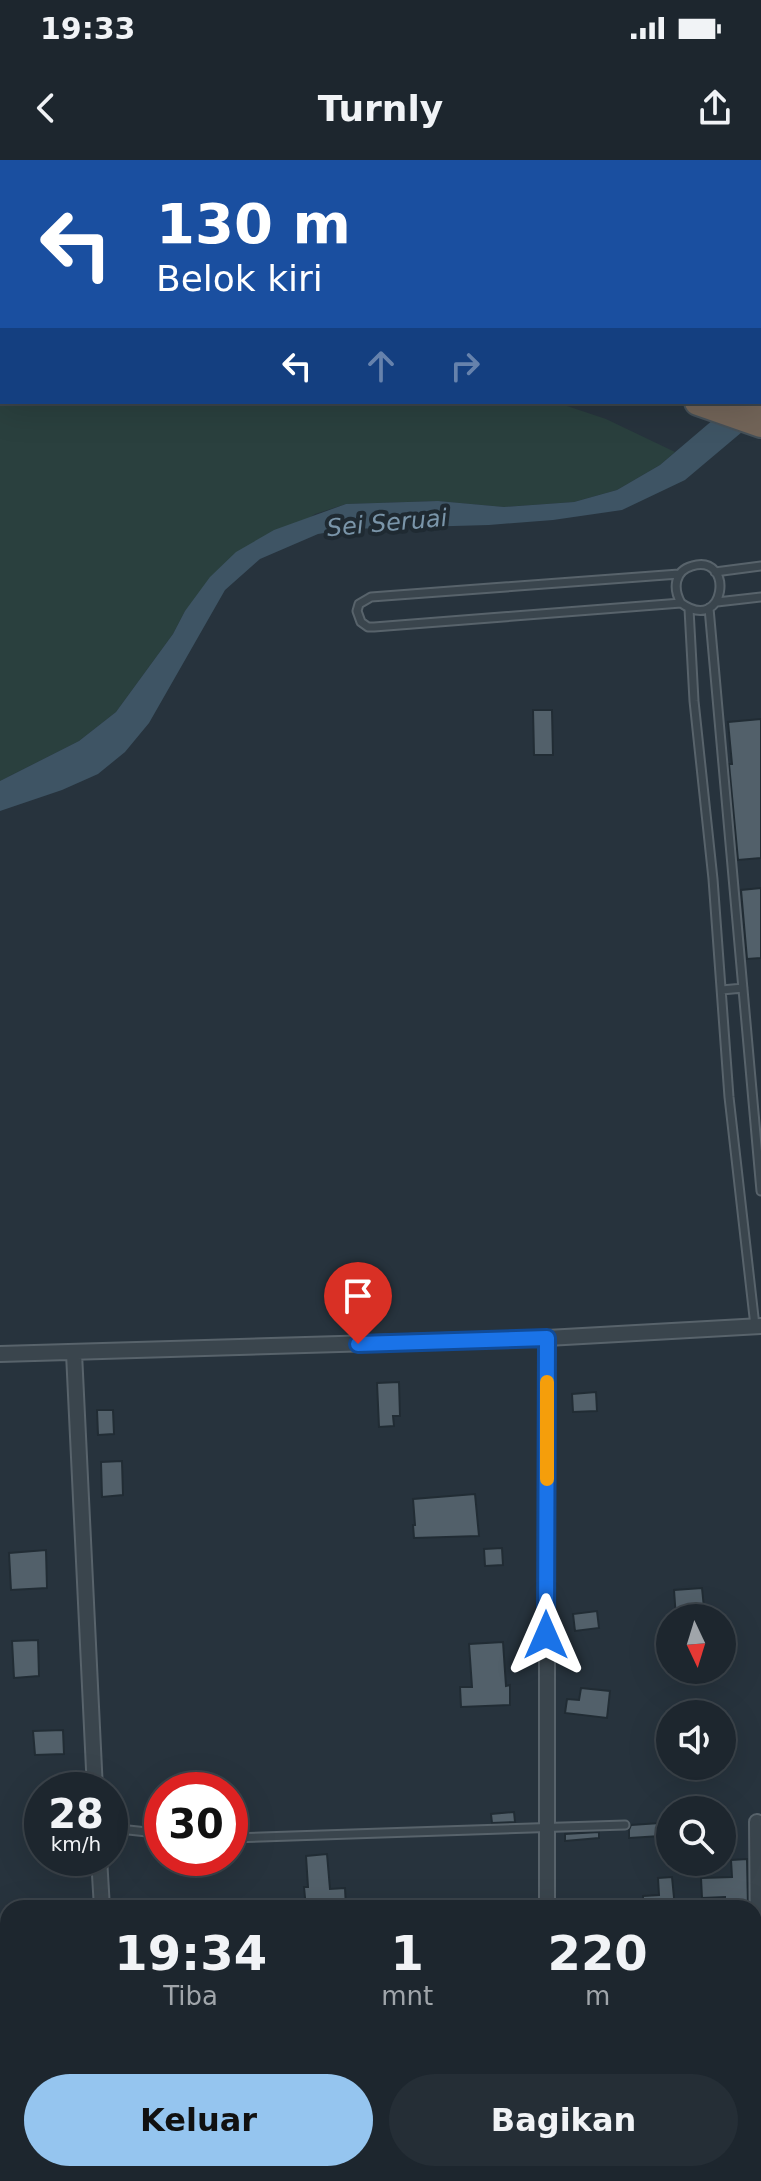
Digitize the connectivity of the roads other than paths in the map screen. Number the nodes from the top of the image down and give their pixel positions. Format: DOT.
graph roads {
  1 [pos="704,404"];
  2 [pos="761,424"];
  3 [pos="761,566"];
  4 [pos="715,572"];
  5 [pos="679,574"];
  6 [pos="761,597"];
  7 [pos="717,602"];
  8 [pos="681,603"];
  9 [pos="709,608"];
  10 [pos="689,609"];
  11 [pos="743,988"];
  12 [pos="722,990"];
  13 [pos="761,1191"];
  14 [pos="752,1290"];
  15 [pos="761,1295"];
  16 [pos="758,1326"];
  17 [pos="547,1338"];
  18 [pos="74,1353"];
  19 [pos="0,1354"];
  20 [pos="94,1772"];
  21 [pos="757,1822"];
  22 [pos="625,1825"];
  23 [pos="547,1828"];
  24 [pos="248,1837"];
  25 [pos="100,1876"];
  26 [pos="102,1900"];
  27 [pos="547,1900"];
  28 [pos="757,1900"];
  1 -- 2 [label="highway"];
  3 -- 4 [label="lane"];
  4 -- 5 [label="lane"];
  4 -- 7 [label="lane"];
  5 -- 8 [label="lane"];
  5 -- 8 [label="lane"];
  6 -- 7 [label="lane"];
  7 -- 9 [label="lane"];
  8 -- 10 [label="lane"];
  9 -- 10 [label="lane"];
  9 -- 11 [label="lane"];
  10 -- 12 [label="lane"];
  11 -- 12 [label="lane"];
  11 -- 13 [label="lane"];
  12 -- 14 [label="lane"];
  14 -- 15 [label="lane"];
  14 -- 16 [label="lane"];
  16 -- 17 [label="street"];
  17 -- 18 [label="street"];
  17 -- 23 [label="street"];
  18 -- 19 [label="street"];
  18 -- 20 [label="street"];
  21 -- 28 [label="street"];
  22 -- 23 [label="lane"];
  23 -- 24 [label="lane"];
  23 -- 27 [label="street"];
  25 -- 26 [label="street"];
}
